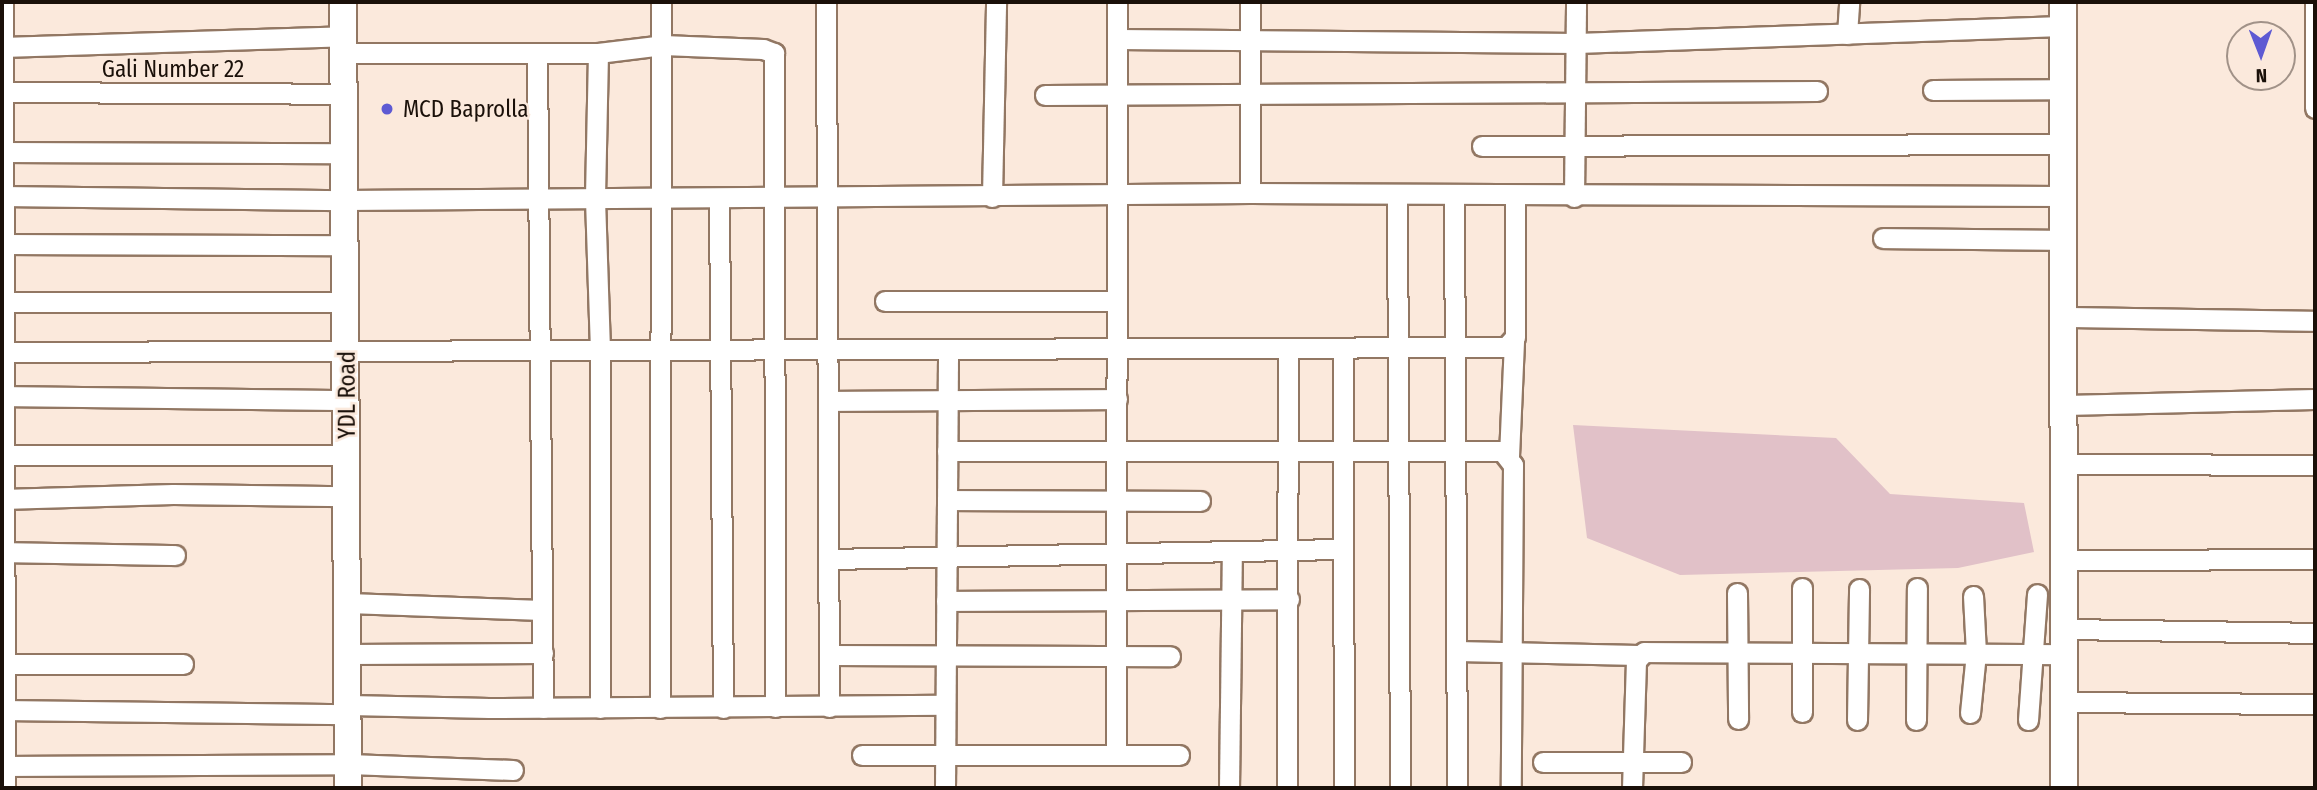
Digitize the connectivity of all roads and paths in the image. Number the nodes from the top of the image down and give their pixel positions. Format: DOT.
graph roads {
  1 [pos="4,2"];
  2 [pos="343,2"];
  3 [pos="662,2"];
  4 [pos="826,2"];
  5 [pos="996,2"];
  6 [pos="1117,2"];
  7 [pos="1250,2"];
  8 [pos="1576,2"];
  9 [pos="1849,2"];
  10 [pos="2315,2"];
  11 [pos="2062,14"];
  12 [pos="1847,34"];
  13 [pos="2315,38"];
  14 [pos="1117,39"];
  15 [pos="1250,40"];
  16 [pos="1577,43"];
  17 [pos="344,44"];
  18 [pos="663,45"];
  19 [pos="2,47"];
  20 [pos="598,52"];
  21 [pos="537,53"];
  22 [pos="2062,89"];
  23 [pos="1933,90"];
  24 [pos="2,92"];
  25 [pos="1816,92"];
  26 [pos="1116,93"];
  27 [pos="344,94"];
  28 [pos="1250,94"];
  29 [pos="1578,94"];
  30 [pos="1045,95"];
  31 [pos="2315,107"];
  32 [pos="2062,144"];
  33 [pos="1482,146"];
  34 [pos="1576,149"];
  35 [pos="2,152"];
  36 [pos="344,153"];
  37 [pos="1250,193"];
  38 [pos="1116,194"];
  39 [pos="1397,195"];
  40 [pos="1454,195"];
  41 [pos="2,196"];
  42 [pos="1514,196"];
  43 [pos="2062,196"];
  44 [pos="829,197"];
  45 [pos="992,197"];
  46 [pos="1574,197"];
  47 [pos="658,198"];
  48 [pos="719,198"];
  49 [pos="775,198"];
  50 [pos="541,199"];
  51 [pos="595,199"];
  52 [pos="345,200"];
  53 [pos="1883,238"];
  54 [pos="2063,240"];
  55 [pos="2,244"];
  56 [pos="345,245"];
  57 [pos="886,301"];
  58 [pos="1116,301"];
  59 [pos="2,302"];
  60 [pos="346,302"];
  61 [pos="2063,317"];
  62 [pos="2315,321"];
  63 [pos="1514,341"];
  64 [pos="1343,348"];
  65 [pos="1401,348"];
  66 [pos="1455,348"];
  67 [pos="346,349"];
  68 [pos="1288,349"];
  69 [pos="1117,350"];
  70 [pos="830,351"];
  71 [pos="948,351"];
  72 [pos="2,352"];
  73 [pos="539,352"];
  74 [pos="659,352"];
  75 [pos="721,352"];
  76 [pos="773,352"];
  77 [pos="600,353"];
  78 [pos="3,396"];
  79 [pos="1117,399"];
  80 [pos="2315,399"];
  81 [pos="346,400"];
  82 [pos="948,400"];
  83 [pos="830,401"];
  84 [pos="2064,405"];
  85 [pos="1117,449"];
  86 [pos="1289,449"];
  87 [pos="1455,449"];
  88 [pos="1342,450"];
  89 [pos="1396,450"];
  90 [pos="947,451"];
  91 [pos="3,455"];
  92 [pos="347,455"];
  93 [pos="1509,456"];
  94 [pos="2065,464"];
  95 [pos="2315,465"];
  96 [pos="347,496"];
  97 [pos="3,499"];
  98 [pos="947,500"];
  99 [pos="1200,500"];
  100 [pos="1117,501"];
  101 [pos="1342,549"];
  102 [pos="1289,550"];
  103 [pos="1232,551"];
  104 [pos="3,552"];
  105 [pos="1117,553"];
  106 [pos="175,555"];
  107 [pos="946,555"];
  108 [pos="829,559"];
  109 [pos="2315,559"];
  110 [pos="2066,560"];
  111 [pos="1802,587"];
  112 [pos="1917,588"];
  113 [pos="1859,589"];
  114 [pos="1737,593"];
  115 [pos="2037,594"];
  116 [pos="1973,596"];
  117 [pos="1116,599"];
  118 [pos="1231,599"];
  119 [pos="1289,599"];
  120 [pos="946,601"];
  121 [pos="348,603"];
  122 [pos="3,609"];
  123 [pos="542,610"];
  124 [pos="2315,633"];
  125 [pos="2067,642"];
  126 [pos="1457,651"];
  127 [pos="1740,651"];
  128 [pos="1800,651"];
  129 [pos="1860,652"];
  130 [pos="543,653"];
  131 [pos="1915,653"];
  132 [pos="1976,653"];
  133 [pos="349,654"];
  134 [pos="830,654"];
  135 [pos="1514,654"];
  136 [pos="2031,654"];
  137 [pos="945,655"];
  138 [pos="1116,655"];
  139 [pos="1638,655"];
  140 [pos="1170,656"];
  141 [pos="3,664"];
  142 [pos="183,664"];
  143 [pos="2067,702"];
  144 [pos="2315,704"];
  145 [pos="945,705"];
  146 [pos="775,707"];
  147 [pos="829,707"];
  148 [pos="543,708"];
  149 [pos="600,708"];
  150 [pos="660,708"];
  151 [pos="723,708"];
  152 [pos="4,710"];
  153 [pos="349,710"];
  154 [pos="1802,712"];
  155 [pos="1970,713"];
  156 [pos="1738,719"];
  157 [pos="1857,720"];
  158 [pos="1916,720"];
  159 [pos="2028,720"];
  160 [pos="1116,754"];
  161 [pos="862,755"];
  162 [pos="944,755"];
  163 [pos="1179,755"];
  164 [pos="1633,760"];
  165 [pos="1543,762"];
  166 [pos="1681,762"];
  167 [pos="4,766"];
  168 [pos="513,770"];
  169 [pos="349,776"];
  170 [pos="5,788"];
  171 [pos="945,788"];
  172 [pos="1229,788"];
  173 [pos="1287,788"];
  174 [pos="1344,788"];
  175 [pos="1400,788"];
  176 [pos="1457,788"];
  177 [pos="1511,788"];
  178 [pos="1632,788"];
  179 [pos="2064,788"];
  1 -- 19 [label="street"];
  2 -- 17 [label="street, YDL Road"];
  3 -- 18 [label="street"];
  4 -- 44 [label="street"];
  5 -- 45 [label="street"];
  6 -- 14 [label="street"];
  7 -- 15 [label="street"];
  8 -- 16 [label="street"];
  9 -- 12 [label="street"];
  10 -- 13 [label="street"];
  11 -- 12 [label="street"];
  11 -- 22 [label="street"];
  12 -- 16 [label="street"];
  13 -- 31 [label="street"];
  14 -- 15 [label="street"];
  14 -- 26 [label="street"];
  15 -- 16 [label="street"];
  15 -- 28 [label="street"];
  16 -- 29 [label="street"];
  17 -- 19 [label="street"];
  17 -- 21 [label="street"];
  17 -- 27 [label="street, YDL Road"];
  18 -- 20 [label="street"];
  18 -- 47 [label="street"];
  18 -- 49 [label="street"];
  19 -- 24 [label="street"];
  20 -- 21 [label="street"];
  20 -- 51 [label="street"];
  21 -- 50 [label="street"];
  22 -- 23 [label="street"];
  22 -- 32 [label="street"];
  24 -- 27 [label="street, Gali Number 22"];
  24 -- 35 [label="street"];
  25 -- 29 [label="street"];
  26 -- 28 [label="street"];
  26 -- 30 [label="street"];
  26 -- 38 [label="street"];
  27 -- 36 [label="street, YDL Road"];
  28 -- 29 [label="street"];
  28 -- 37 [label="street"];
  29 -- 34 [label="street"];
  32 -- 34 [label="street"];
  32 -- 43 [label="street"];
  33 -- 34 [label="street"];
  34 -- 46 [label="street"];
  35 -- 36 [label="street"];
  35 -- 41 [label="street"];
  36 -- 52 [label="street, YDL Road"];
  37 -- 38 [label="street"];
  37 -- 39 [label="street"];
  38 -- 45 [label="street"];
  38 -- 58 [label="street"];
  39 -- 40 [label="street"];
  39 -- 65 [label="street"];
  40 -- 42 [label="street"];
  40 -- 66 [label="street"];
  41 -- 52 [label="street"];
  41 -- 55 [label="street"];
  42 -- 46 [label="street"];
  42 -- 63 [label="street"];
  43 -- 46 [label="street"];
  43 -- 54 [label="street"];
  44 -- 45 [label="street"];
  44 -- 49 [label="street"];
  44 -- 70 [label="street"];
  47 -- 48 [label="street"];
  47 -- 51 [label="street"];
  47 -- 74 [label="street"];
  48 -- 49 [label="street"];
  48 -- 75 [label="street"];
  49 -- 76 [label="street"];
  50 -- 51 [label="street"];
  50 -- 52 [label="street"];
  50 -- 73 [label="street"];
  51 -- 77 [label="street"];
  52 -- 56 [label="street, YDL Road"];
  53 -- 54 [label="street"];
  54 -- 61 [label="street"];
  55 -- 56 [label="street"];
  55 -- 59 [label="street"];
  56 -- 60 [label="street, YDL Road"];
  57 -- 58 [label="street"];
  58 -- 69 [label="street"];
  59 -- 60 [label="street"];
  59 -- 72 [label="street"];
  60 -- 67 [label="street, YDL Road"];
  61 -- 62 [label="street"];
  61 -- 84 [label="street"];
  63 -- 66 [label="street"];
  63 -- 93 [label="street"];
  64 -- 65 [label="street"];
  64 -- 68 [label="street"];
  64 -- 88 [label="street"];
  65 -- 66 [label="street"];
  65 -- 89 [label="street"];
  66 -- 87 [label="street"];
  67 -- 72 [label="street"];
  67 -- 73 [label="street"];
  67 -- 81 [label="street, YDL Road"];
  68 -- 69 [label="street"];
  68 -- 86 [label="street"];
  69 -- 71 [label="street"];
  69 -- 79 [label="street"];
  70 -- 71 [label="street"];
  70 -- 76 [label="street"];
  70 -- 83 [label="street"];
  71 -- 82 [label="street"];
  72 -- 78 [label="street"];
  73 -- 77 [label="street"];
  73 -- 123 [label="street"];
  74 -- 75 [label="street"];
  74 -- 77 [label="street"];
  74 -- 150 [label="street"];
  75 -- 76 [label="street"];
  75 -- 151 [label="street"];
  76 -- 146 [label="street"];
  77 -- 149 [label="street"];
  78 -- 81 [label="street"];
  78 -- 91 [label="street"];
  79 -- 82 [label="street"];
  79 -- 85 [label="street"];
  80 -- 84 [label="street"];
  81 -- 92 [label="street, YDL Road"];
  82 -- 83 [label="street"];
  82 -- 90 [label="street"];
  83 -- 108 [label="street"];
  84 -- 94 [label="street"];
  85 -- 86 [label="street"];
  85 -- 90 [label="street"];
  85 -- 100 [label="street"];
  86 -- 88 [label="street"];
  86 -- 102 [label="street"];
  87 -- 89 [label="street"];
  87 -- 93 [label="street"];
  87 -- 126 [label="street"];
  88 -- 89 [label="street"];
  88 -- 101 [label="street"];
  89 -- 175 [label="street"];
  90 -- 98 [label="street"];
  91 -- 92 [label="street"];
  91 -- 97 [label="street"];
  92 -- 96 [label="street, YDL Road"];
  93 -- 135 [label="street"];
  94 -- 95 [label="street"];
  94 -- 110 [label="street"];
  96 -- 97 [label="street"];
  96 -- 121 [label="street, YDL Road"];
  97 -- 104 [label="street"];
  98 -- 100 [label="street"];
  98 -- 107 [label="street"];
  99 -- 100 [label="street"];
  100 -- 105 [label="street"];
  101 -- 102 [label="street"];
  101 -- 174 [label="street"];
  102 -- 103 [label="street"];
  102 -- 119 [label="street"];
  103 -- 105 [label="street"];
  103 -- 118 [label="street"];
  104 -- 106 [label="street"];
  104 -- 122 [label="street"];
  105 -- 107 [label="street"];
  105 -- 117 [label="street"];
  107 -- 108 [label="street"];
  107 -- 120 [label="street"];
  108 -- 134 [label="street"];
  109 -- 110 [label="street"];
  110 -- 125 [label="street"];
  111 -- 128 [label="street"];
  112 -- 131 [label="street"];
  113 -- 129 [label="street"];
  114 -- 127 [label="street"];
  115 -- 136 [label="street"];
  116 -- 132 [label="street"];
  117 -- 118 [label="street"];
  117 -- 120 [label="street"];
  117 -- 138 [label="street"];
  118 -- 119 [label="street"];
  118 -- 172 [label="street"];
  119 -- 173 [label="street"];
  120 -- 137 [label="street"];
  121 -- 123 [label="street"];
  121 -- 133 [label="street, YDL Road"];
  122 -- 141 [label="street"];
  123 -- 130 [label="street"];
  124 -- 125 [label="street"];
  125 -- 136 [label="street"];
  125 -- 143 [label="street"];
  126 -- 135 [label="street"];
  126 -- 176 [label="street"];
  127 -- 128 [label="street"];
  127 -- 139 [label="street"];
  127 -- 156 [label="street"];
  128 -- 129 [label="street"];
  128 -- 154 [label="street"];
  129 -- 131 [label="street"];
  129 -- 157 [label="street"];
  130 -- 133 [label="street"];
  130 -- 148 [label="street"];
  131 -- 132 [label="street"];
  131 -- 158 [label="street"];
  132 -- 136 [label="street"];
  132 -- 155 [label="street"];
  133 -- 153 [label="street, YDL Road"];
  134 -- 137 [label="street"];
  134 -- 147 [label="street"];
  135 -- 139 [label="street"];
  135 -- 177 [label="street"];
  136 -- 159 [label="street"];
  137 -- 138 [label="street"];
  137 -- 145 [label="street"];
  138 -- 140 [label="street"];
  138 -- 160 [label="street"];
  139 -- 164 [label="street"];
  141 -- 142 [label="street"];
  141 -- 152 [label="street"];
  143 -- 144 [label="street"];
  143 -- 179 [label="street"];
  145 -- 147 [label="street"];
  145 -- 162 [label="street"];
  146 -- 147 [label="street"];
  146 -- 151 [label="street"];
  148 -- 149 [label="street"];
  148 -- 153 [label="street"];
  149 -- 150 [label="street"];
  150 -- 151 [label="street"];
  152 -- 153 [label="street"];
  152 -- 167 [label="street"];
  153 -- 169 [label="street, YDL Road"];
  160 -- 162 [label="street"];
  160 -- 163 [label="street"];
  161 -- 162 [label="street"];
  162 -- 171 [label="street"];
  164 -- 165 [label="street"];
  164 -- 166 [label="street"];
  164 -- 178 [label="street"];
  167 -- 169 [label="street"];
  167 -- 170 [label="street"];
  168 -- 169 [label="street"];
}
